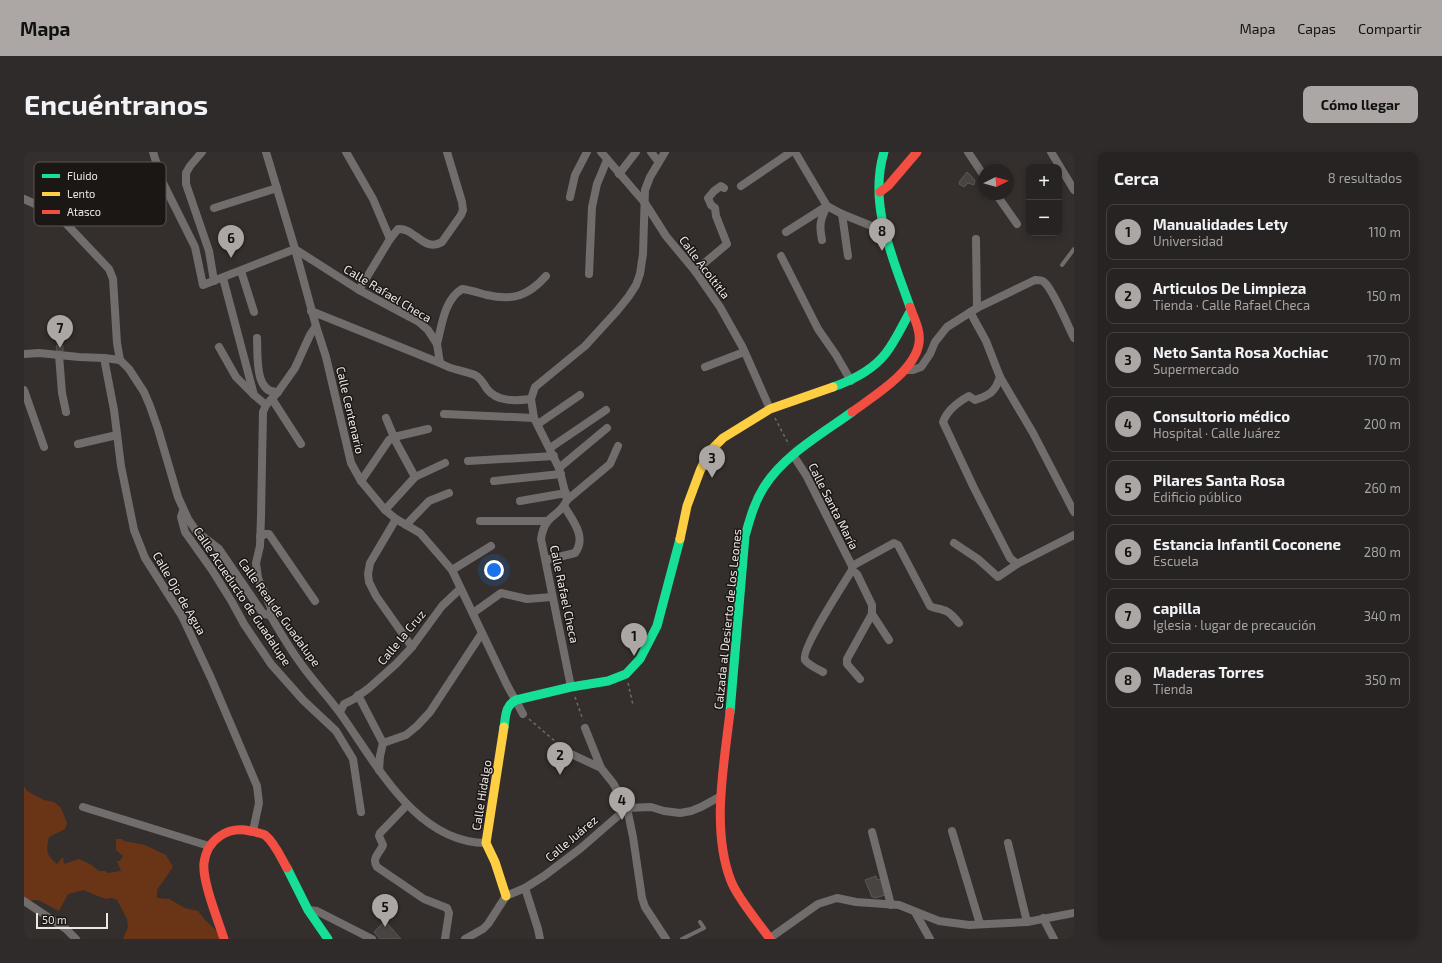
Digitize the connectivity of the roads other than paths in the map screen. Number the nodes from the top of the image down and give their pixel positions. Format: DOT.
graph roads {
  1 [pos="153,152"];
  2 [pos="202,152"];
  3 [pos="266,152"];
  4 [pos="346,152"];
  5 [pos="447,152"];
  6 [pos="587,152"];
  7 [pos="601,152"];
  8 [pos="636,152"];
  9 [pos="651,152"];
  10 [pos="665,152"];
  11 [pos="791,152"];
  12 [pos="795,152"];
  13 [pos="884,152"];
  14 [pos="917,152"];
  15 [pos="968,152"];
  16 [pos="1051,152"];
  17 [pos="608,160"];
  18 [pos="658,161"];
  19 [pos="156,162"];
  20 [pos="978,167"];
  21 [pos="619,174"];
  22 [pos="741,186"];
  23 [pos="277,188"];
  24 [pos="724,188"];
  25 [pos="166,189"];
  26 [pos="1074,190"];
  27 [pos="880,192"];
  28 [pos="570,197"];
  29 [pos="24,199"];
  30 [pos="1000,200"];
  31 [pos="644,203"];
  32 [pos="34,204"];
  33 [pos="827,206"];
  34 [pos="214,208"];
  35 [pos="842,214"];
  36 [pos="1017,224"];
  37 [pos="68,226"];
  38 [pos="884,231"];
  39 [pos="786,232"];
  40 [pos="390,239"];
  41 [pos="976,239"];
  42 [pos="822,240"];
  43 [pos="295,249"];
  44 [pos="1074,249"];
  45 [pos="781,256"];
  46 [pos="848,256"];
  47 [pos="1062,265"];
  48 [pos="241,271"];
  49 [pos="695,272"];
  50 [pos="589,274"];
  51 [pos="546,276"];
  52 [pos="223,278"];
  53 [pos="214,281"];
  54 [pos="359,290"];
  55 [pos="911,310"];
  56 [pos="974,310"];
  57 [pos="311,311"];
  58 [pos="254,312"];
  59 [pos="1071,322"];
  60 [pos="316,326"];
  61 [pos="257,338"];
  62 [pos="1074,338"];
  63 [pos="437,344"];
  64 [pos="219,347"];
  65 [pos="744,352"];
  66 [pos="24,354"];
  67 [pos="59,355"];
  68 [pos="104,358"];
  69 [pos="120,360"];
  70 [pos="440,363"];
  71 [pos="705,367"];
  72 [pos="905,370"];
  73 [pos="1000,377"];
  74 [pos="850,381"];
  75 [pos="24,390"];
  76 [pos="278,392"];
  77 [pos="254,395"];
  78 [pos="580,395"];
  79 [pos="531,400"];
  80 [pos="269,402"];
  81 [pos="770,409"];
  82 [pos="606,410"];
  83 [pos="66,412"];
  84 [pos="444,414"];
  85 [pos="386,418"];
  86 [pos="536,421"];
  87 [pos="607,428"];
  88 [pos="428,429"];
  89 [pos="116,435"];
  90 [pos="394,437"];
  91 [pos="78,444"];
  92 [pos="301,444"];
  93 [pos="618,446"];
  94 [pos="44,447"];
  95 [pos="550,448"];
  96 [pos="793,455"];
  97 [pos="554,456"];
  98 [pos="468,461"];
  99 [pos="445,463"];
  100 [pos="560,471"];
  101 [pos="415,477"];
  102 [pos="361,481"];
  103 [pos="494,481"];
  104 [pos="449,492"];
  105 [pos="520,500"];
  106 [pos="566,500"];
  107 [pos="183,510"];
  108 [pos="385,510"];
  109 [pos="1074,512"];
  110 [pos="396,519"];
  111 [pos="480,521"];
  112 [pos="547,521"];
  113 [pos="406,525"];
  114 [pos="1074,535"];
  115 [pos="260,538"];
  116 [pos="954,543"];
  117 [pos="490,546"];
  118 [pos="546,560"];
  119 [pos="1017,564"];
  120 [pos="852,568"];
  121 [pos="452,570"];
  122 [pos="460,589"];
  123 [pos="552,597"];
  124 [pos="315,601"];
  125 [pos="473,613"];
  126 [pos="872,614"];
  127 [pos="270,615"];
  128 [pos="959,623"];
  129 [pos="482,633"];
  130 [pos="888,640"];
  131 [pos="412,647"];
  132 [pos="823,672"];
  133 [pos="860,679"];
  134 [pos="571,687"];
  135 [pos="358,695"];
  136 [pos="516,700"];
  137 [pos="340,712"];
  138 [pos="523,714"];
  139 [pos="585,728"];
  140 [pos="383,743"];
  141 [pos="569,753"];
  142 [pos="601,768"];
  143 [pos="379,770"];
  144 [pos="721,796"];
  145 [pos="407,805"];
  146 [pos="83,807"];
  147 [pos="627,808"];
  148 [pos="361,812"];
  149 [pos="253,831"];
  150 [pos="952,831"];
  151 [pos="872,832"];
  152 [pos="486,843"];
  153 [pos="1008,843"];
  154 [pos="209,846"];
  155 [pos="525,888"];
  156 [pos="506,896"];
  157 [pos="24,901"];
  158 [pos="891,904"];
  159 [pos="308,910"];
  160 [pos="915,912"];
  161 [pos="1074,913"];
  162 [pos="1043,918"];
  163 [pos="700,922"];
  164 [pos="1027,922"];
  165 [pos="980,924"];
  166 [pos="770,938"];
  167 [pos="76,939"];
  168 [pos="224,939"];
  169 [pos="328,939"];
  170 [pos="372,939"];
  171 [pos="445,939"];
  172 [pos="465,939"];
  173 [pos="540,939"];
  174 [pos="666,939"];
  175 [pos="682,939"];
  176 [pos="930,939"];
  177 [pos="1054,939"];
  1 -- 19 [label="street"];
  2 -- 53 [label="street"];
  3 -- 23 [label="street, Calle Centenario"];
  4 -- 40 [label="street"];
  5 -- 40 [label="street"];
  6 -- 28 [label="street"];
  7 -- 17 [label="street, Calle Acoltitla"];
  8 -- 21 [label="street"];
  9 -- 18 [label="street"];
  10 -- 18 [label="street"];
  11 -- 22 [label="street"];
  12 -- 33 [label="street"];
  13 -- 27 [label="street, Calzada al Desierto de los Leones"];
  14 -- 27 [label="street"];
  15 -- 20 [label="street"];
  16 -- 26 [label="street"];
  17 -- 21 [label="street, Calle Acoltitla"];
  17 -- 50 [label="street"];
  18 -- 31 [label="street"];
  21 -- 31 [label="street, Calle Acoltitla"];
  23 -- 34 [label="street"];
  23 -- 43 [label="street, Calle Centenario"];
  24 -- 49 [label="street"];
  25 -- 53 [label="street"];
  27 -- 38 [label="street, Calzada al Desierto de los Leones"];
  29 -- 32 [label="street"];
  30 -- 36 [label="street"];
  31 -- 49 [label="street, Calle Acoltitla"];
  31 -- 79 [label="street"];
  33 -- 35 [label="street"];
  33 -- 39 [label="street"];
  33 -- 42 [label="street"];
  35 -- 38 [label="street"];
  35 -- 46 [label="street"];
  37 -- 69 [label="street"];
  38 -- 55 [label="street, Calzada al Desierto de los Leones"];
  40 -- 54 [label="street"];
  41 -- 56 [label="street"];
  43 -- 48 [label="street"];
  43 -- 54 [label="street, Calle Rafael Checa"];
  43 -- 57 [label="street, Calle Centenario"];
  44 -- 47 [label="lane"];
  45 -- 74 [label="street"];
  48 -- 52 [label="street"];
  48 -- 58 [label="street"];
  49 -- 65 [label="street, Calle Acoltitla"];
  51 -- 63 [label="street"];
  52 -- 53 [label="street"];
  52 -- 77 [label="street"];
  54 -- 63 [label="street, Calle Rafael Checa"];
  55 -- 72 [label="street, Calzada al Desierto de los Leones"];
  55 -- 74 [label="street"];
  56 -- 59 [label="street"];
  56 -- 72 [label="street"];
  56 -- 73 [label="street"];
  57 -- 60 [label="street, Calle Centenario"];
  57 -- 70 [label="street"];
  59 -- 62 [label="street"];
  60 -- 76 [label="street"];
  60 -- 102 [label="street, Calle Centenario"];
  61 -- 76 [label="street"];
  63 -- 70 [label="street, Calle Rafael Checa"];
  64 -- 77 [label="street"];
  65 -- 71 [label="street"];
  65 -- 81 [label="street, Calle Acoltitla"];
  66 -- 67 [label="street"];
  67 -- 68 [label="street"];
  67 -- 83 [label="street"];
  68 -- 69 [label="street"];
  68 -- 89 [label="street, Calle Ojo de Agua"];
  69 -- 107 [label="street, Calle Real de Guadalupe"];
  70 -- 79 [label="street"];
  72 -- 96 [label="street, Calzada al Desierto de los Leones"];
  73 -- 109 [label="street"];
  73 -- 119 [label="street"];
  74 -- 81 [label="street"];
  75 -- 94 [label="street"];
  76 -- 80 [label="street"];
  77 -- 80 [label="street"];
  78 -- 86 [label="street"];
  79 -- 86 [label="street"];
  80 -- 92 [label="street"];
  80 -- 115 [label="street"];
  81 -- 134 [label="street"];
  82 -- 95 [label="street"];
  84 -- 86 [label="street"];
  85 -- 90 [label="street"];
  86 -- 95 [label="street"];
  87 -- 100 [label="street"];
  88 -- 90 [label="street"];
  89 -- 91 [label="street"];
  89 -- 149 [label="street, Calle Ojo de Agua"];
  90 -- 101 [label="street"];
  90 -- 102 [label="street"];
  93 -- 106 [label="street"];
  95 -- 97 [label="street"];
  96 -- 120 [label="street, Calle Santa María"];
  96 -- 144 [label="street, Calzada al Desierto de los Leones"];
  97 -- 98 [label="street"];
  97 -- 100 [label="street"];
  99 -- 101 [label="street"];
  100 -- 103 [label="street"];
  100 -- 106 [label="street"];
  101 -- 108 [label="street"];
  102 -- 108 [label="street, Calle Centenario"];
  104 -- 113 [label="street"];
  105 -- 106 [label="street"];
  106 -- 112 [label="street"];
  106 -- 118 [label="street"];
  107 -- 127 [label="street, Calle Real de Guadalupe"];
  107 -- 148 [label="street, Calle Acueducto de Guadalupe"];
  108 -- 110 [label="street, Calle Centenario"];
  110 -- 113 [label="street, Calle Centenario"];
  110 -- 131 [label="street"];
  111 -- 112 [label="street"];
  112 -- 118 [label="street, Calle Rafael Checa"];
  113 -- 121 [label="street, Calle Centenario"];
  114 -- 119 [label="street"];
  115 -- 124 [label="street"];
  115 -- 127 [label="street"];
  116 -- 119 [label="street"];
  117 -- 121 [label="street"];
  118 -- 123 [label="street, Calle Rafael Checa"];
  120 -- 126 [label="street, Calle Santa María"];
  120 -- 128 [label="street"];
  120 -- 132 [label="street"];
  121 -- 122 [label="street, Calle Centenario"];
  122 -- 125 [label="street, Calle Centenario"];
  122 -- 131 [label="street, Calle la Cruz"];
  123 -- 125 [label="street"];
  123 -- 134 [label="street, Calle Rafael Checa"];
  125 -- 129 [label="street, Calle Centenario"];
  126 -- 130 [label="street, Calle Santa María"];
  126 -- 133 [label="street"];
  127 -- 137 [label="street, Calle Real de Guadalupe"];
  129 -- 136 [label="street, Calle Centenario"];
  129 -- 140 [label="street"];
  131 -- 135 [label="street, Calle la Cruz"];
  134 -- 136 [label="street"];
  135 -- 137 [label="street, Calle la Cruz"];
  135 -- 140 [label="street"];
  136 -- 138 [label="street, Calle Centenario"];
  136 -- 152 [label="street, Calle Hidalgo"];
  137 -- 143 [label="street, Calle Real de Guadalupe"];
  139 -- 142 [label="street"];
  140 -- 143 [label="street"];
  141 -- 142 [label="street"];
  142 -- 147 [label="street"];
  143 -- 145 [label="street, Calle Real de Guadalupe"];
  144 -- 147 [label="street"];
  144 -- 166 [label="street, Calzada al Desierto de los Leones"];
  145 -- 152 [label="street, Calle Real de Guadalupe"];
  145 -- 171 [label="street"];
  146 -- 154 [label="street"];
  147 -- 155 [label="street, Calle Juárez"];
  147 -- 174 [label="street"];
  149 -- 154 [label="street"];
  149 -- 159 [label="street"];
  150 -- 165 [label="street"];
  151 -- 158 [label="street"];
  152 -- 156 [label="street, Calle Hidalgo"];
  153 -- 164 [label="street"];
  154 -- 168 [label="street"];
  155 -- 156 [label="street, Calle Juárez"];
  155 -- 173 [label="street"];
  156 -- 172 [label="street"];
  157 -- 167 [label="street"];
  158 -- 160 [label="street"];
  158 -- 166 [label="street"];
  159 -- 169 [label="street"];
  159 -- 170 [label="street"];
  160 -- 165 [label="street"];
  160 -- 176 [label="street"];
  161 -- 162 [label="street"];
  162 -- 164 [label="street"];
  162 -- 177 [label="street"];
  163 -- 175 [label="lane"];
  164 -- 165 [label="street"];
}
